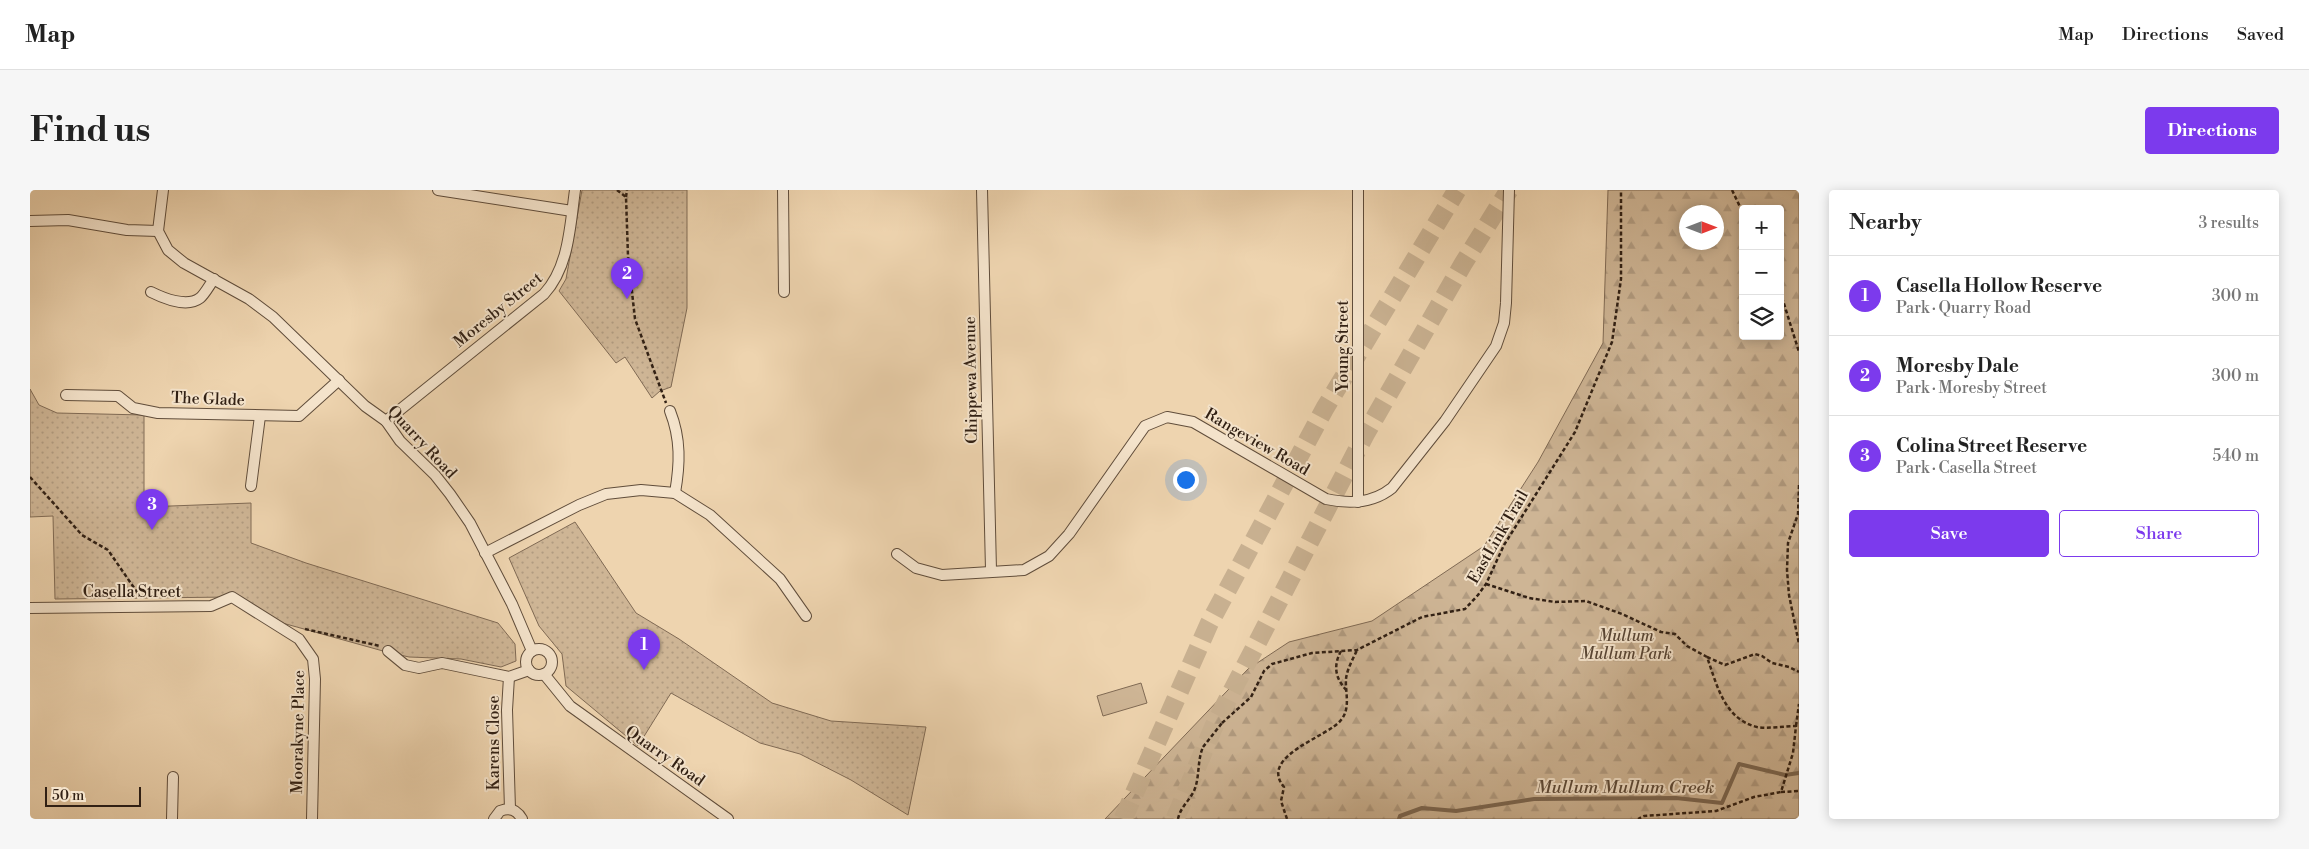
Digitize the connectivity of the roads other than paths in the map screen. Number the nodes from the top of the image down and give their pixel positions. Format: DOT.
graph roads {
  1 [pos="163,190"];
  2 [pos="438,190"];
  3 [pos="575,190"];
  4 [pos="783,190"];
  5 [pos="982,190"];
  6 [pos="1358,190"];
  7 [pos="1510,190"];
  8 [pos="572,211"];
  9 [pos="30,221"];
  10 [pos="158,231"];
  11 [pos="214,279"];
  12 [pos="151,292"];
  13 [pos="784,292"];
  14 [pos="339,380"];
  15 [pos="66,395"];
  16 [pos="670,411"];
  17 [pos="260,416"];
  18 [pos="386,420"];
  19 [pos="251,486"];
  20 [pos="675,493"];
  21 [pos="1358,502"];
  22 [pos="485,553"];
  23 [pos="896,554"];
  24 [pos="991,570"];
  25 [pos="232,597"];
  26 [pos="30,608"];
  27 [pos="806,616"];
  28 [pos="532,650"];
  29 [pos="388,651"];
  30 [pos="529,670"];
  31 [pos="544,674"];
  32 [pos="509,677"];
  33 [pos="173,777"];
  34 [pos="510,809"];
  35 [pos="172,819"];
  36 [pos="312,819"];
  37 [pos="494,819"];
  38 [pos="522,819"];
  39 [pos="728,819"];
  1 -- 10 [label="street"];
  2 -- 8 [label="street"];
  3 -- 8 [label="street, Moresby Street"];
  4 -- 13 [label="street"];
  5 -- 24 [label="street, Chippewa Avenue"];
  6 -- 21 [label="street, Young Street"];
  7 -- 21 [label="street, Rangeview Road"];
  8 -- 18 [label="street, Moresby Street"];
  9 -- 10 [label="street"];
  10 -- 11 [label="street, Quarry Road"];
  11 -- 12 [label="street"];
  11 -- 14 [label="street, Quarry Road"];
  14 -- 17 [label="street, The Glade"];
  14 -- 18 [label="street, Quarry Road"];
  15 -- 17 [label="street, The Glade"];
  16 -- 20 [label="street"];
  17 -- 19 [label="street"];
  18 -- 22 [label="street, Quarry Road"];
  20 -- 22 [label="street"];
  20 -- 27 [label="street"];
  21 -- 24 [label="street, Rangeview Road"];
  22 -- 28 [label="street, Quarry Road"];
  23 -- 24 [label="street, Rangeview Road"];
  25 -- 26 [label="street, Casella Street"];
  25 -- 36 [label="street, Moorakyne Place"];
  28 -- 30 [label="street"];
  28 -- 31 [label="street"];
  29 -- 32 [label="street"];
  30 -- 31 [label="street"];
  30 -- 32 [label="street"];
  31 -- 39 [label="street, Quarry Road"];
  32 -- 34 [label="street, Karens Close"];
  33 -- 35 [label="street"];
  34 -- 37 [label="street, Karens Close"];
  34 -- 38 [label="street, Karens Close"];
}
